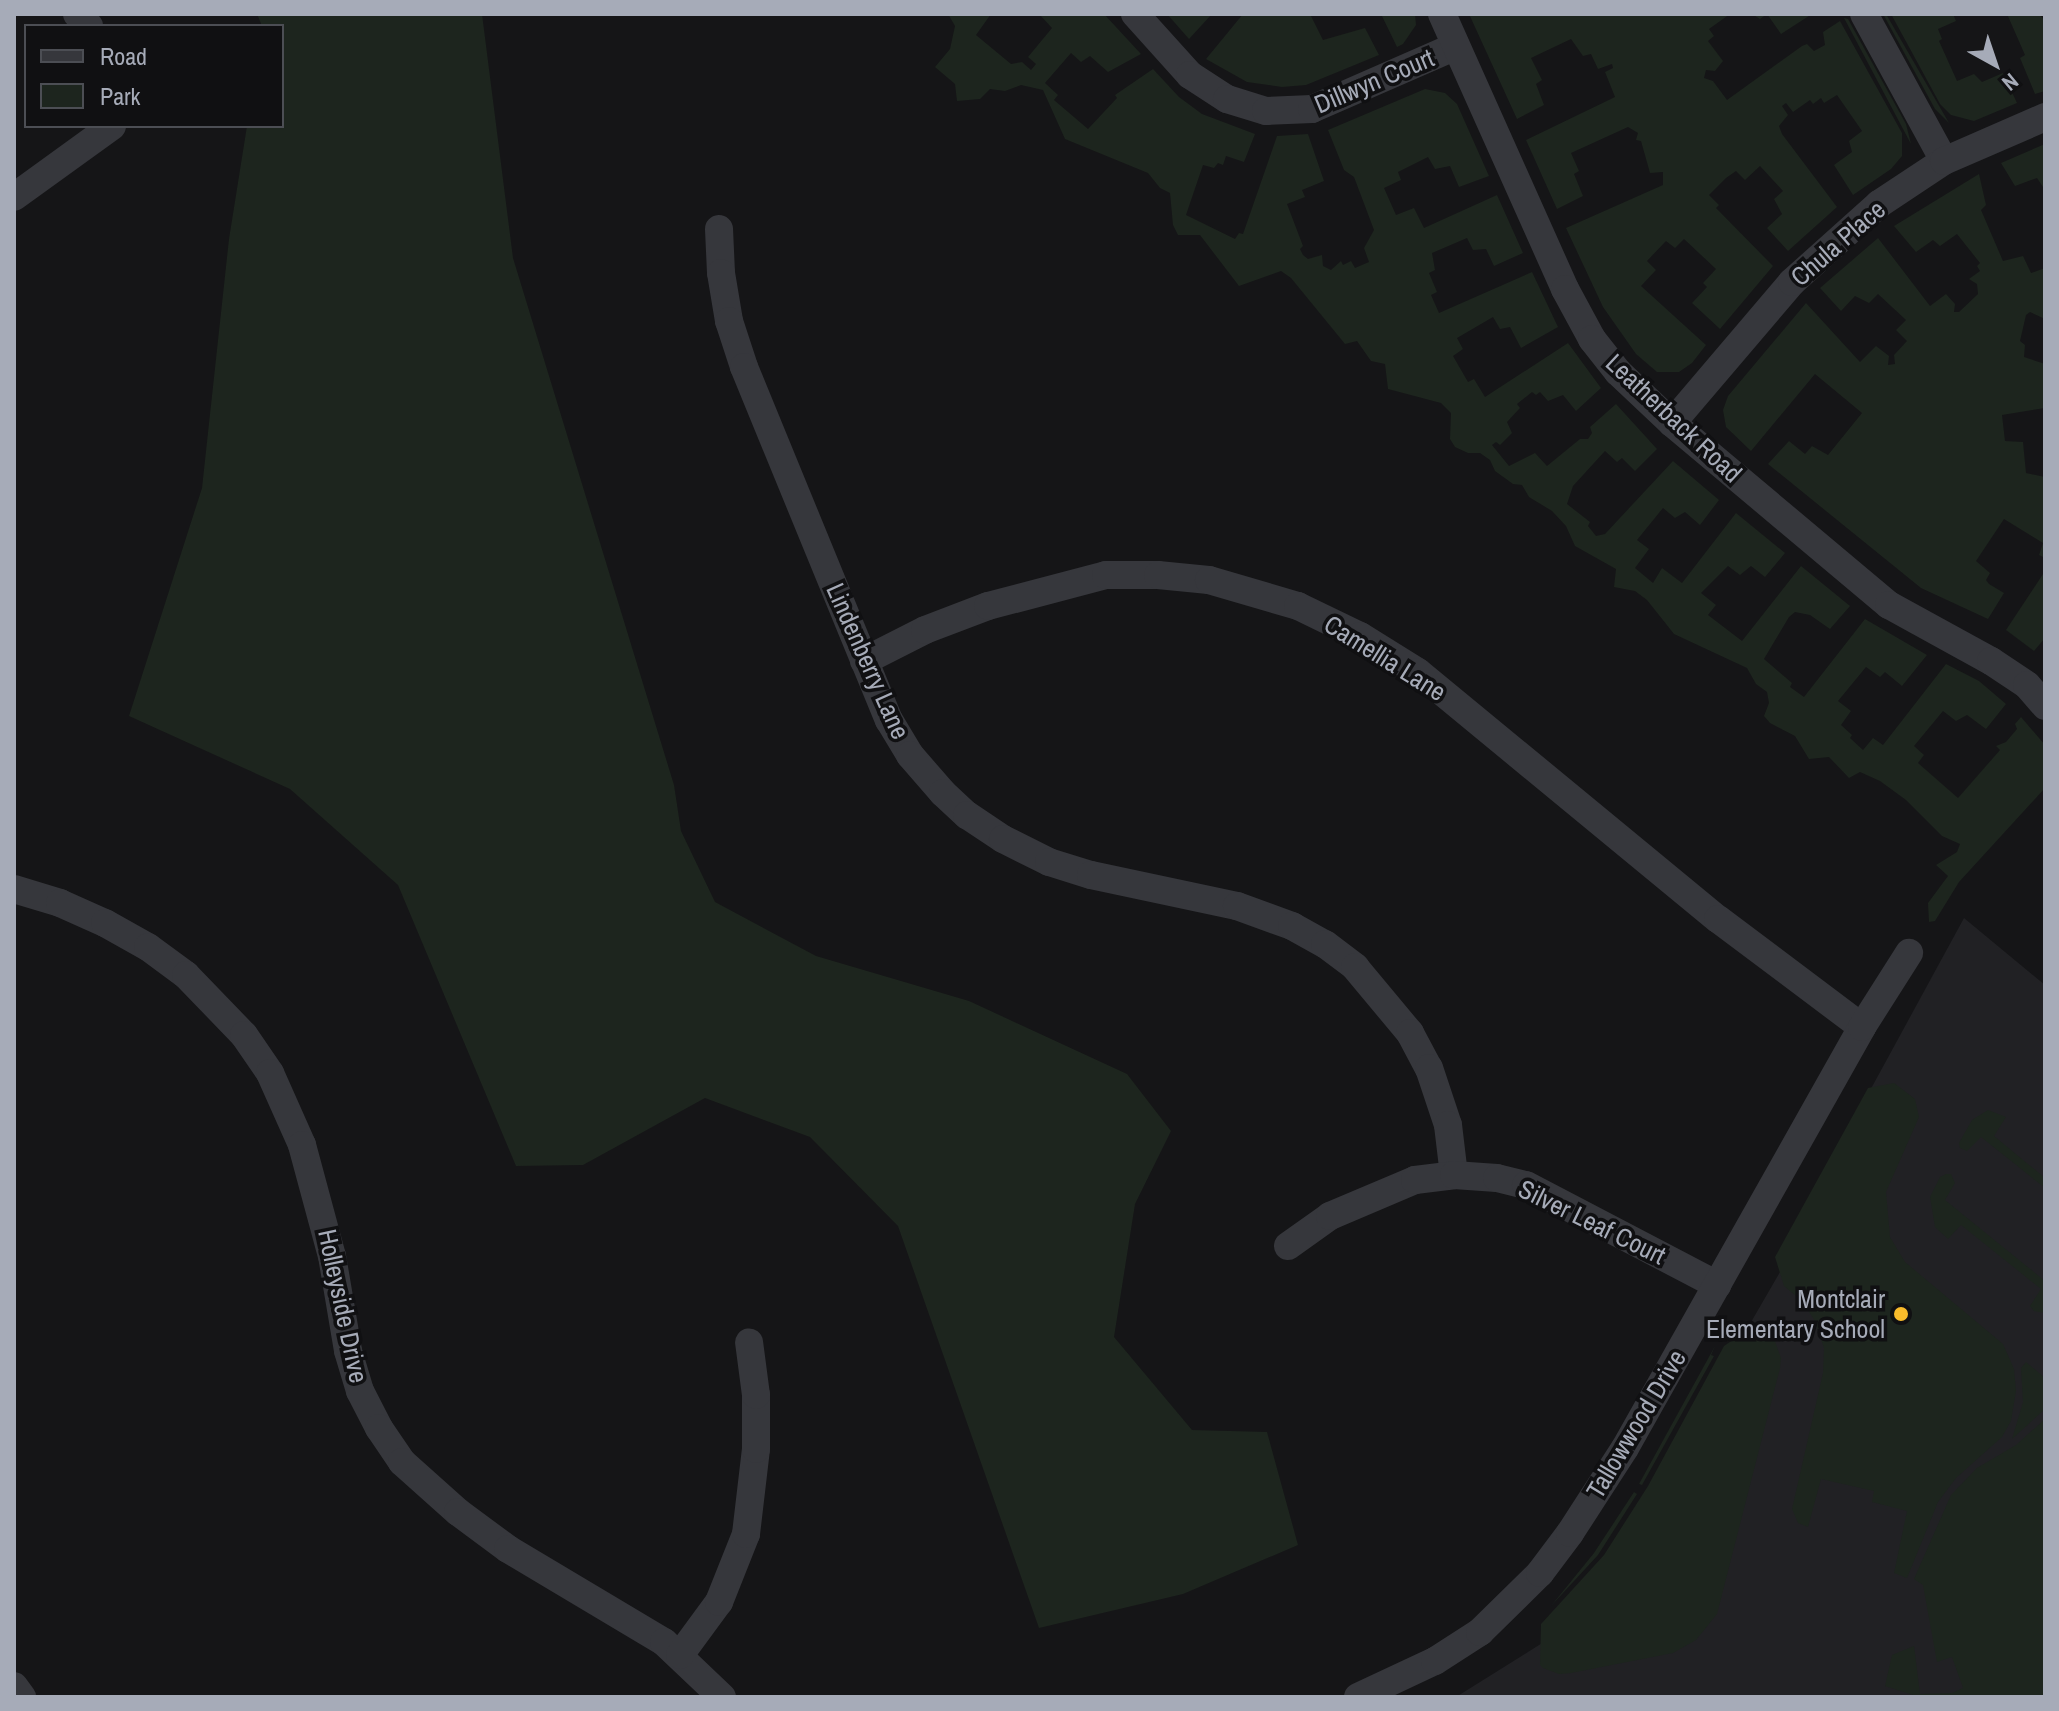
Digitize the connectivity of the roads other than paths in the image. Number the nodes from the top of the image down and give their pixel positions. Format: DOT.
graph roads {
  1 [pos="1135,14"];
  2 [pos="1442,14"];
  3 [pos="1864,14"];
  4 [pos="1456,46"];
  5 [pos="2045,117"];
  6 [pos="109,128"];
  7 [pos="1944,161"];
  8 [pos="14,197"];
  9 [pos="719,229"];
  10 [pos="1672,423"];
  11 [pos="864,661"];
  12 [pos="2045,706"];
  13 [pos="14,889"];
  14 [pos="1909,953"];
  15 [pos="1862,1027"];
  16 [pos="1454,1175"];
  17 [pos="1288,1246"];
  18 [pos="1717,1285"];
  19 [pos="749,1342"];
  20 [pos="680,1655"];
  21 [pos="14,1686"];
  22 [pos="22,1697"];
  23 [pos="722,1697"];
  24 [pos="1358,1697"];
  1 -- 4 [label="street, Dillwyn Court"];
  2 -- 4 [label="street, Leatherback Road"];
  3 -- 7 [label="street"];
  4 -- 10 [label="street, Leatherback Road"];
  5 -- 7 [label="street, Chula Place"];
  6 -- 8 [label="street"];
  7 -- 10 [label="street, Chula Place"];
  9 -- 11 [label="street, Lindenberry Lane"];
  10 -- 12 [label="street, Leatherback Road"];
  11 -- 15 [label="street, Camellia Lane"];
  11 -- 16 [label="street, Lindenberry Lane"];
  13 -- 20 [label="street, Holleyside Drive"];
  14 -- 15 [label="street, Tallowwood Drive"];
  15 -- 18 [label="street, Tallowwood Drive"];
  16 -- 17 [label="street, Silver Leaf Court"];
  16 -- 18 [label="street, Silver Leaf Court"];
  18 -- 24 [label="street, Tallowwood Drive"];
  19 -- 20 [label="street"];
  20 -- 23 [label="street, Holleyside Drive"];
  21 -- 22 [label="street"];
}
